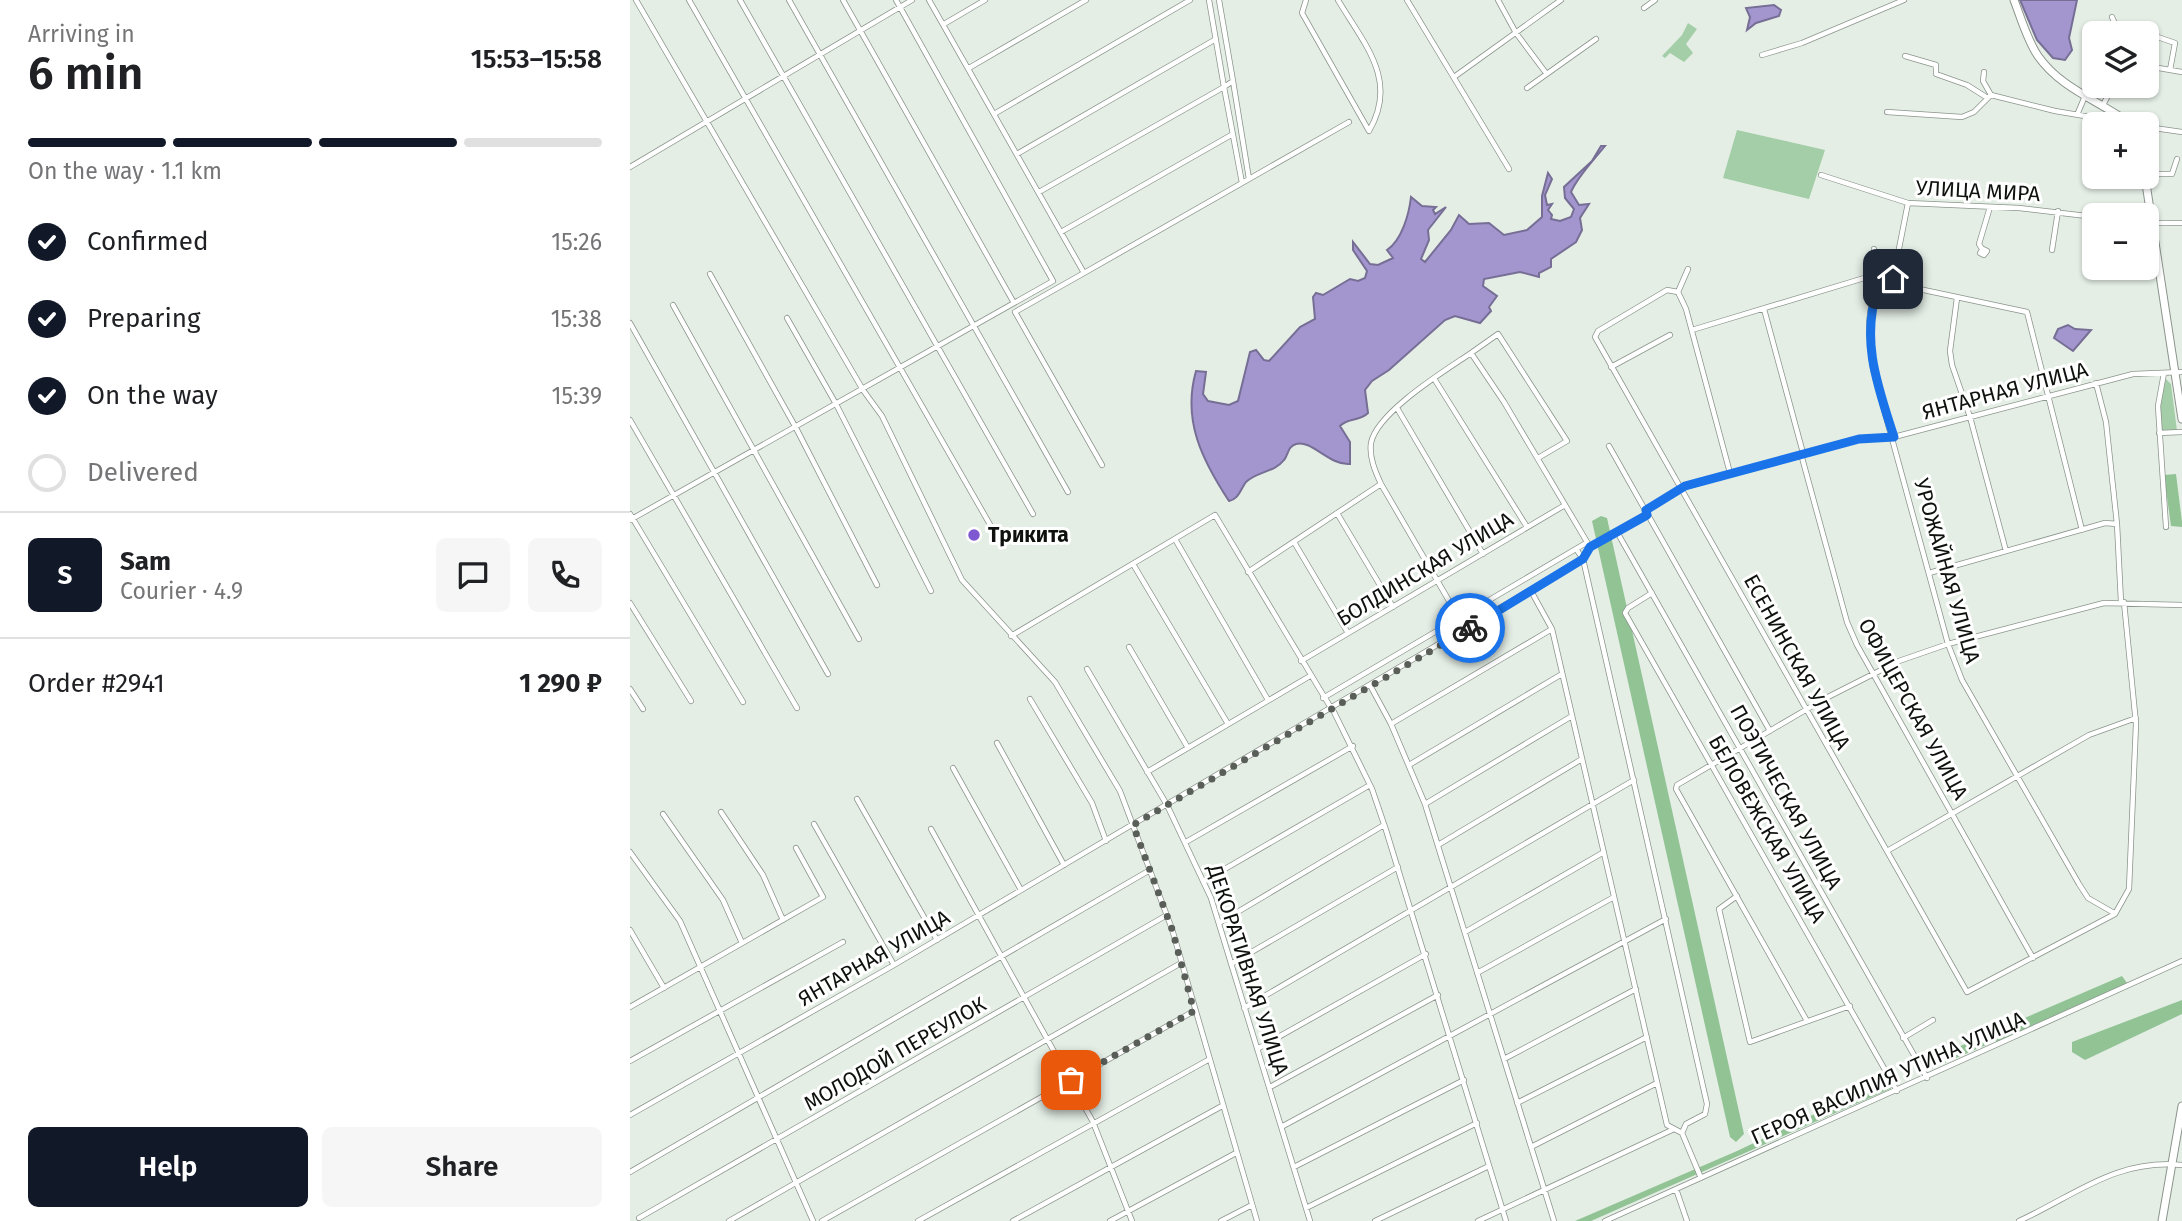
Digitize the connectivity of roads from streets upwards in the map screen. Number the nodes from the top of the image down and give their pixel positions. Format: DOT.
graph roads {
  1 [pos="636,0"];
  2 [pos="689,0"];
  3 [pos="740,0"];
  4 [pos="789,0"];
  5 [pos="843,0"];
  6 [pos="896,0"];
  7 [pos="912,0"];
  8 [pos="929,0"];
  9 [pos="985,0"];
  10 [pos="1086,0"];
  11 [pos="1190,0"];
  12 [pos="1209,0"];
  13 [pos="1219,0"];
  14 [pos="1306,0"];
  15 [pos="1338,0"];
  16 [pos="1407,0"];
  17 [pos="1498,0"];
  18 [pos="1561,0"];
  19 [pos="1655,0"];
  20 [pos="1904,0"];
  21 [pos="2014,0"];
  22 [pos="900,7"];
  23 [pos="1644,8"];
  24 [pos="2112,17"];
  25 [pos="2114,21"];
  26 [pos="943,24"];
  27 [pos="860,30"];
  28 [pos="1516,33"];
  29 [pos="2159,37"];
  30 [pos="1216,38"];
  31 [pos="1596,39"];
  32 [pos="820,53"];
  33 [pos="1762,55"];
  34 [pos="1905,56"];
  35 [pos="969,68"];
  36 [pos="2159,68"];
  37 [pos="2171,70"];
  38 [pos="1984,72"];
  39 [pos="2182,72"];
  40 [pos="1546,73"];
  41 [pos="782,75"];
  42 [pos="1454,77"];
  43 [pos="1233,81"];
  44 [pos="1224,86"];
  45 [pos="1527,88"];
  46 [pos="2082,94"];
  47 [pos="1989,96"];
  48 [pos="744,97"];
  49 [pos="2084,98"];
  50 [pos="2088,98"];
  51 [pos="2107,98"];
  52 [pos="2102,107"];
  53 [pos="2110,112"];
  54 [pos="1887,113"];
  55 [pos="995,114"];
  56 [pos="2077,115"];
  57 [pos="2082,116"];
  58 [pos="705,120"];
  59 [pos="1349,122"];
  60 [pos="2159,129"];
  61 [pos="2182,132"];
  62 [pos="1233,134"];
  63 [pos="1017,154"];
  64 [pos="2178,159"];
  65 [pos="630,167"];
  66 [pos="1509,169"];
  67 [pos="2159,174"];
  68 [pos="1821,175"];
  69 [pos="1249,179"];
  70 [pos="1242,183"];
  71 [pos="1039,192"];
  72 [pos="1908,203"];
  73 [pos="1990,207"];
  74 [pos="2058,211"];
  75 [pos="2082,214"];
  76 [pos="2159,222"];
  77 [pos="2182,223"];
  78 [pos="1061,232"];
  79 [pos="1874,249"];
  80 [pos="1982,249"];
  81 [pos="2052,250"];
  82 [pos="1688,269"];
  83 [pos="1894,270"];
  84 [pos="1887,272"];
  85 [pos="2159,272"];
  86 [pos="1084,273"];
  87 [pos="710,274"];
  88 [pos="1893,279"];
  89 [pos="1678,292"];
  90 [pos="1956,298"];
  91 [pos="1014,303"];
  92 [pos="673,305"];
  93 [pos="1764,309"];
  94 [pos="787,318"];
  95 [pos="630,323"];
  96 [pos="975,326"];
  97 [pos="1692,330"];
  98 [pos="1670,335"];
  99 [pos="937,347"];
  100 [pos="1471,353"];
  101 [pos="1611,367"];
  102 [pos="900,368"];
  103 [pos="2164,373"];
  104 [pos="2179,373"];
  105 [pos="1435,379"];
  106 [pos="2096,383"];
  107 [pos="863,390"];
  108 [pos="2047,396"];
  109 [pos="836,404"];
  110 [pos="1397,408"];
  111 [pos="1970,417"];
  112 [pos="630,419"];
  113 [pos="2182,419"];
  114 [pos="796,428"];
  115 [pos="2182,432"];
  116 [pos="2160,433"];
  117 [pos="1894,437"];
  118 [pos="1609,446"];
  119 [pos="755,450"];
  120 [pos="1802,454"];
  121 [pos="1538,458"];
  122 [pos="1102,465"];
  123 [pos="714,472"];
  124 [pos="1730,473"];
  125 [pos="1381,484"];
  126 [pos="1682,489"];
  127 [pos="1068,492"];
  128 [pos="673,495"];
  129 [pos="1565,505"];
  130 [pos="1337,513"];
  131 [pos="1647,513"];
  132 [pos="1033,514"];
  133 [pos="631,518"];
  134 [pos="2117,524"];
  135 [pos="1527,527"];
  136 [pos="2166,527"];
  137 [pos="2082,530"];
  138 [pos="1617,532"];
  139 [pos="1175,539"];
  140 [pos="1000,542"];
  141 [pos="1294,542"];
  142 [pos="1588,545"];
  143 [pos="1576,549"];
  144 [pos="2006,551"];
  145 [pos="1483,554"];
  146 [pos="1583,559"];
  147 [pos="1133,564"];
  148 [pos="1248,572"];
  149 [pos="1929,573"];
  150 [pos="1437,580"];
  151 [pos="877,585"];
  152 [pos="931,591"];
  153 [pos="1531,592"];
  154 [pos="1652,593"];
  155 [pos="2122,602"];
  156 [pos="630,603"];
  157 [pos="2182,605"];
  158 [pos="1393,607"];
  159 [pos="1459,618"];
  160 [pos="1552,629"];
  161 [pos="1348,633"];
  162 [pos="1011,636"];
  163 [pos="859,639"];
  164 [pos="1948,644"];
  165 [pos="1129,647"];
  166 [pos="1301,661"];
  167 [pos="1087,668"];
  168 [pos="828,674"];
  169 [pos="1562,674"];
  170 [pos="1874,674"];
  171 [pos="1310,676"];
  172 [pos="1371,687"];
  173 [pos="630,689"];
  174 [pos="1323,698"];
  175 [pos="1030,699"];
  176 [pos="1268,700"];
  177 [pos="691,701"];
  178 [pos="743,702"];
  179 [pos="1332,708"];
  180 [pos="643,709"];
  181 [pos="797,709"];
  182 [pos="1805,710"];
  183 [pos="1572,716"];
  184 [pos="2136,718"];
  185 [pos="1228,724"];
  186 [pos="1391,724"];
  187 [pos="1770,731"];
  188 [pos="997,743"];
  189 [pos="1353,746"];
  190 [pos="1188,748"];
  191 [pos="1741,749"];
  192 [pos="1582,759"];
  193 [pos="1409,765"];
  194 [pos="1713,765"];
  195 [pos="953,768"];
  196 [pos="1147,772"];
  197 [pos="2018,777"];
  198 [pos="1634,780"];
  199 [pos="1370,785"];
  200 [pos="857,799"];
  201 [pos="1425,804"];
  202 [pos="1167,805"];
  203 [pos="1593,805"];
  204 [pos="721,812"];
  205 [pos="1952,813"];
  206 [pos="663,814"];
  207 [pos="814,824"];
  208 [pos="1133,825"];
  209 [pos="1384,825"];
  210 [pos="931,830"];
  211 [pos="1106,841"];
  212 [pos="1186,842"];
  213 [pos="1438,845"];
  214 [pos="796,848"];
  215 [pos="1887,851"];
  216 [pos="630,852"];
  217 [pos="1604,852"];
  218 [pos="1064,865"];
  219 [pos="1398,867"];
  220 [pos="1150,870"];
  221 [pos="1204,881"];
  222 [pos="1451,888"];
  223 [pos="1021,890"];
  224 [pos="1737,896"];
  225 [pos="1614,897"];
  226 [pos="1412,911"];
  227 [pos="981,914"];
  228 [pos="2115,914"];
  229 [pos="1167,915"];
  230 [pos="1666,919"];
  231 [pos="783,920"];
  232 [pos="1219,923"];
  233 [pos="630,930"];
  234 [pos="1465,932"];
  235 [pos="937,940"];
  236 [pos="843,942"];
  237 [pos="1625,942"];
  238 [pos="742,943"];
  239 [pos="1426,954"];
  240 [pos="1003,956"];
  241 [pos="2033,958"];
  242 [pos="2182,961"];
  243 [pos="1181,963"];
  244 [pos="1231,964"];
  245 [pos="894,965"];
  246 [pos="701,967"];
  247 [pos="1477,974"];
  248 [pos="664,988"];
  249 [pos="1636,989"];
  250 [pos="1438,995"];
  251 [pos="1025,997"];
  252 [pos="1850,1006"];
  253 [pos="630,1007"];
  254 [pos="1244,1009"];
  255 [pos="720,1011"];
  256 [pos="1194,1011"];
  257 [pos="1490,1016"];
  258 [pos="1933,1020"];
  259 [pos="1807,1021"];
  260 [pos="1451,1036"];
  261 [pos="1647,1037"];
  262 [pos="1903,1038"];
  263 [pos="1048,1039"];
  264 [pos="1258,1049"];
  265 [pos="739,1053"];
  266 [pos="1504,1059"];
  267 [pos="1208,1060"];
  268 [pos="630,1061"];
  269 [pos="1927,1078"];
  270 [pos="1071,1080"];
  271 [pos="1464,1080"];
  272 [pos="1657,1083"];
  273 [pos="1270,1087"];
  274 [pos="1897,1091"];
  275 [pos="758,1098"];
  276 [pos="1517,1103"];
  277 [pos="1222,1106"];
  278 [pos="2182,1106"];
  279 [pos="630,1115"];
  280 [pos="1093,1122"];
  281 [pos="1477,1124"];
  282 [pos="1283,1126"];
  283 [pos="1674,1129"];
  284 [pos="1682,1133"];
  285 [pos="777,1140"];
  286 [pos="1531,1147"];
  287 [pos="1236,1153"];
  288 [pos="2178,1165"];
  289 [pos="1489,1166"];
  290 [pos="1111,1167"];
  291 [pos="1294,1167"];
  292 [pos="630,1172"];
  293 [pos="1702,1178"];
  294 [pos="796,1183"];
  295 [pos="1676,1189"];
  296 [pos="1544,1191"];
  297 [pos="1252,1205"];
  298 [pos="1306,1208"];
  299 [pos="1502,1210"];
  300 [pos="1128,1211"];
  301 [pos="639,1218"];
  302 [pos="729,1221"];
  303 [pos="813,1221"];
  304 [pos="822,1221"];
  305 [pos="918,1221"];
  306 [pos="1013,1221"];
  307 [pos="1110,1221"];
  308 [pos="1132,1221"];
  309 [pos="1221,1221"];
  310 [pos="1257,1221"];
  311 [pos="1310,1221"];
  312 [pos="1375,1221"];
  313 [pos="1478,1221"];
  314 [pos="1506,1221"];
  315 [pos="1554,1221"];
  316 [pos="1605,1221"];
  317 [pos="1687,1221"];
  318 [pos="2019,1221"];
  319 [pos="2162,1221"];
  1 -- 58 [label="street"];
  2 -- 48 [label="street"];
  3 -- 41 [label="street"];
  4 -- 32 [label="street"];
  5 -- 27 [label="street"];
  6 -- 22 [label="street"];
  7 -- 22 [label="street"];
  8 -- 26 [label="street"];
  9 -- 26 [label="street"];
  10 -- 35 [label="street"];
  11 -- 55 [label="street"];
  12 -- 30 [label="street"];
  13 -- 43 [label="street"];
  14 -- 15 [label="street"];
  16 -- 42 [label="street"];
  17 -- 28 [label="street"];
  18 -- 28 [label="street"];
  19 -- 23 [label="street"];
  20 -- 33 [label="street"];
  21 -- 46 [label="street"];
  22 -- 27 [label="street"];
  22 -- 91 [label="street"];
  24 -- 25 [label="street"];
  26 -- 35 [label="street"];
  27 -- 32 [label="street"];
  27 -- 91 [label="street"];
  28 -- 40 [label="street"];
  28 -- 42 [label="street"];
  29 -- 37 [label="street"];
  30 -- 44 [label="street"];
  30 -- 63 [label="street"];
  31 -- 40 [label="street"];
  32 -- 41 [label="street"];
  32 -- 96 [label="street"];
  34 -- 47 [label="street"];
  35 -- 55 [label="street"];
  36 -- 37 [label="street"];
  37 -- 39 [label="street"];
  38 -- 47 [label="street"];
  40 -- 45 [label="street"];
  41 -- 48 [label="street"];
  41 -- 99 [label="street"];
  42 -- 66 [label="street"];
  43 -- 44 [label="street"];
  43 -- 69 [label="street"];
  44 -- 62 [label="street"];
  44 -- 71 [label="street"];
  47 -- 54 [label="street"];
  47 -- 56 [label="street"];
  48 -- 58 [label="street"];
  48 -- 102 [label="street"];
  49 -- 56 [label="street"];
  50 -- 52 [label="street"];
  51 -- 52 [label="street"];
  52 -- 53 [label="street"];
  55 -- 63 [label="street"];
  56 -- 57 [label="street"];
  58 -- 65 [label="street"];
  58 -- 107 [label="street"];
  59 -- 69 [label="street"];
  60 -- 61 [label="street"];
  62 -- 70 [label="street"];
  62 -- 78 [label="street"];
  63 -- 71 [label="street"];
  64 -- 67 [label="street"];
  68 -- 72 [label="street, УЛИЦА МИРА"];
  69 -- 70 [label="street"];
  70 -- 86 [label="street"];
  71 -- 78 [label="street"];
  72 -- 73 [label="street, УЛИЦА МИРА"];
  72 -- 83 [label="street"];
  73 -- 74 [label="street, УЛИЦА МИРА"];
  73 -- 80 [label="street"];
  74 -- 75 [label="street, УЛИЦА МИРА"];
  74 -- 81 [label="street"];
  76 -- 77 [label="street"];
  78 -- 86 [label="street"];
  79 -- 84 [label="street"];
  82 -- 89 [label="street"];
  83 -- 84 [label="street"];
  83 -- 88 [label="street"];
  84 -- 93 [label="street"];
  85 -- 104 [label="street"];
  86 -- 122 [label="street"];
  87 -- 114 [label="street"];
  88 -- 90 [label="street"];
  88 -- 117 [label="street, УРОЖАЙНАЯ УЛИЦА"];
  89 -- 97 [label="street"];
  89 -- 101 [label="street, ЕСЕНИНСКАЯ УЛИЦА"];
  90 -- 108 [label="street"];
  90 -- 111 [label="street"];
  91 -- 96 [label="street"];
  92 -- 119 [label="street"];
  93 -- 97 [label="street"];
  93 -- 120 [label="street, ОФИЦЕРСКАЯ УЛИЦА"];
  94 -- 109 [label="street"];
  95 -- 123 [label="street"];
  96 -- 99 [label="street"];
  96 -- 127 [label="street"];
  97 -- 124 [label="street"];
  98 -- 101 [label="street"];
  99 -- 102 [label="street"];
  99 -- 132 [label="street"];
  100 -- 105 [label="street"];
  100 -- 121 [label="street"];
  100 -- 121 [label="street"];
  101 -- 126 [label="street, ЕСЕНИНСКАЯ УЛИЦА"];
  102 -- 107 [label="street"];
  102 -- 140 [label="street"];
  103 -- 104 [label="street, ЯНТАРНАЯ УЛИЦА"];
  103 -- 106 [label="street, ЯНТАРНАЯ УЛИЦА"];
  103 -- 116 [label="street"];
  104 -- 113 [label="street"];
  105 -- 110 [label="street"];
  105 -- 135 [label="street"];
  106 -- 108 [label="street, ЯНТАРНАЯ УЛИЦА"];
  106 -- 134 [label="street"];
  107 -- 109 [label="street"];
  107 -- 162 [label="street"];
  108 -- 111 [label="street, ЯНТАРНАЯ УЛИЦА"];
  108 -- 137 [label="street"];
  109 -- 114 [label="street"];
  109 -- 152 [label="street"];
  110 -- 125 [label="street"];
  110 -- 145 [label="street"];
  111 -- 117 [label="street, ЯНТАРНАЯ УЛИЦА"];
  111 -- 144 [label="street"];
  112 -- 128 [label="street"];
  114 -- 119 [label="street"];
  114 -- 151 [label="street"];
  115 -- 116 [label="street"];
  116 -- 136 [label="street"];
  117 -- 120 [label="street, ЯНТАРНАЯ УЛИЦА"];
  117 -- 149 [label="street, УРОЖАЙНАЯ УЛИЦА"];
  118 -- 131 [label="street"];
  119 -- 123 [label="street"];
  119 -- 163 [label="street"];
  120 -- 124 [label="street, ЯНТАРНАЯ УЛИЦА"];
  120 -- 170 [label="street, ОФИЦЕРСКАЯ УЛИЦА"];
  121 -- 129 [label="street"];
  123 -- 128 [label="street"];
  123 -- 168 [label="street"];
  124 -- 126 [label="street, ЯНТАРНАЯ УЛИЦА"];
  125 -- 130 [label="street"];
  125 -- 150 [label="street"];
  126 -- 131 [label="street, ЯНТАРНАЯ УЛИЦА"];
  126 -- 182 [label="street, ЕСЕНИНСКАЯ УЛИЦА"];
  128 -- 133 [label="street"];
  128 -- 181 [label="street"];
  129 -- 135 [label="street, БОЛДИНСКАЯ УЛИЦА"];
  129 -- 142 [label="street"];
  130 -- 141 [label="street"];
  130 -- 158 [label="street"];
  131 -- 138 [label="street, ЯНТАРНАЯ УЛИЦА"];
  131 -- 187 [label="street"];
  133 -- 178 [label="street"];
  134 -- 137 [label="street"];
  134 -- 155 [label="street"];
  135 -- 145 [label="street, БОЛДИНСКАЯ УЛИЦА"];
  137 -- 144 [label="street"];
  138 -- 142 [label="street, ЯНТАРНАЯ УЛИЦА"];
  138 -- 154 [label="street, ПОЭТИЧЕСКАЯ УЛИЦА"];
  139 -- 147 [label="street"];
  139 -- 148 [label="street"];
  139 -- 176 [label="street"];
  141 -- 148 [label="street"];
  141 -- 161 [label="street"];
  142 -- 143 [label="street, ЯНТАРНАЯ УЛИЦА"];
  142 -- 146 [label="street"];
  143 -- 146 [label="street"];
  143 -- 159 [label="street, ЯНТАРНАЯ УЛИЦА"];
  144 -- 149 [label="street"];
  145 -- 150 [label="street, БОЛДИНСКАЯ УЛИЦА"];
  146 -- 153 [label="street, ЯНТАРНАЯ УЛИЦА"];
  146 -- 198 [label="street"];
  147 -- 162 [label="street"];
  147 -- 185 [label="street"];
  148 -- 166 [label="street"];
  149 -- 164 [label="street, УРОЖАЙНАЯ УЛИЦА"];
  150 -- 158 [label="street, БОЛДИНСКАЯ УЛИЦА"];
  150 -- 159 [label="street"];
  153 -- 160 [label="street"];
  153 -- 172 [label="street, ЯНТАРНАЯ УЛИЦА"];
  154 -- 191 [label="street, ПОЭТИЧЕСКАЯ УЛИЦА"];
  154 -- 194 [label="street, БЕЛОВЕЖСКАЯ УЛИЦА"];
  155 -- 157 [label="street"];
  155 -- 164 [label="street"];
  155 -- 184 [label="street"];
  156 -- 177 [label="street"];
  158 -- 161 [label="street, БОЛДИНСКАЯ УЛИЦА"];
  159 -- 174 [label="street, ЯНТАРНАЯ УЛИЦА"];
  160 -- 169 [label="street"];
  160 -- 186 [label="street"];
  161 -- 166 [label="street, БОЛДИНСКАЯ УЛИЦА"];
  162 -- 208 [label="street"];
  164 -- 170 [label="street"];
  164 -- 197 [label="street, УРОЖАЙНАЯ УЛИЦА"];
  165 -- 190 [label="street"];
  166 -- 171 [label="street"];
  167 -- 196 [label="street, ДЕКОРАТИВНАЯ УЛИЦА"];
  169 -- 183 [label="street"];
  169 -- 193 [label="street"];
  170 -- 182 [label="street"];
  170 -- 205 [label="street, ОФИЦЕРСКАЯ УЛИЦА"];
  171 -- 174 [label="street"];
  171 -- 176 [label="street"];
  172 -- 179 [label="street, ЯНТАРНАЯ УЛИЦА"];
  172 -- 186 [label="street"];
  173 -- 180 [label="street"];
  174 -- 179 [label="street"];
  175 -- 211 [label="street"];
  176 -- 185 [label="street"];
  179 -- 189 [label="street"];
  179 -- 202 [label="street, ЯНТАРНАЯ УЛИЦА"];
  182 -- 187 [label="street"];
  182 -- 215 [label="street, ЕСЕНИНСКАЯ УЛИЦА"];
  183 -- 192 [label="street"];
  183 -- 201 [label="street"];
  184 -- 197 [label="street"];
  184 -- 228 [label="street"];
  185 -- 190 [label="street"];
  186 -- 193 [label="street"];
  187 -- 191 [label="street"];
  188 -- 218 [label="street"];
  189 -- 199 [label="street"];
  189 -- 212 [label="street"];
  190 -- 196 [label="street"];
  191 -- 194 [label="street"];
  191 -- 262 [label="street, ПОЭТИЧЕСКАЯ УЛИЦА"];
  192 -- 203 [label="street"];
  192 -- 213 [label="street"];
  193 -- 201 [label="street"];
  194 -- 224 [label="street"];
  194 -- 252 [label="street, БЕЛОВЕЖСКАЯ УЛИЦА"];
  195 -- 223 [label="street"];
  196 -- 202 [label="street, ДЕКОРАТИВНАЯ УЛИЦА"];
  197 -- 205 [label="street"];
  197 -- 228 [label="street, УРОЖАЙНАЯ УЛИЦА"];
  198 -- 203 [label="street"];
  198 -- 230 [label="street"];
  199 -- 209 [label="street"];
  199 -- 221 [label="street"];
  200 -- 235 [label="street"];
  201 -- 213 [label="street"];
  202 -- 208 [label="street, ЯНТАРНАЯ УЛИЦА"];
  202 -- 212 [label="street, ДЕКОРАТИВНАЯ УЛИЦА"];
  203 -- 217 [label="street"];
  203 -- 222 [label="street"];
  204 -- 231 [label="street"];
  205 -- 215 [label="street"];
  205 -- 241 [label="street, ОФИЦЕРСКАЯ УЛИЦА"];
  206 -- 238 [label="street"];
  207 -- 245 [label="street"];
  208 -- 211 [label="street, ЯНТАРНАЯ УЛИЦА"];
  208 -- 220 [label="street"];
  209 -- 219 [label="street"];
  209 -- 232 [label="street"];
  210 -- 227 [label="street"];
  211 -- 218 [label="street, ЯНТАРНАЯ УЛИЦА"];
  212 -- 221 [label="street, ДЕКОРАТИВНАЯ УЛИЦА"];
  213 -- 222 [label="street"];
  214 -- 231 [label="street"];
  215 -- 241 [label="street, ЕСЕНИНСКАЯ УЛИЦА"];
  216 -- 246 [label="street"];
  217 -- 225 [label="street"];
  217 -- 234 [label="street"];
  218 -- 223 [label="street, ЯНТАРНАЯ УЛИЦА"];
  219 -- 226 [label="street"];
  219 -- 244 [label="street"];
  220 -- 229 [label="street"];
  220 -- 240 [label="street"];
  221 -- 232 [label="street, ДЕКОРАТИВНАЯ УЛИЦА"];
  222 -- 226 [label="street"];
  222 -- 234 [label="street"];
  223 -- 227 [label="street, ЯНТАРНАЯ УЛИЦА"];
  224 -- 259 [label="street"];
  224 -- 259 [label="street"];
  225 -- 237 [label="street"];
  225 -- 247 [label="street"];
  226 -- 239 [label="street"];
  226 -- 254 [label="street"];
  227 -- 235 [label="street, ЯНТАРНАЯ УЛИЦА"];
  227 -- 240 [label="street"];
  228 -- 241 [label="street"];
  229 -- 243 [label="street"];
  229 -- 251 [label="street, МОЛОДОЙ ПЕРЕУЛОК"];
  230 -- 237 [label="street"];
  230 -- 284 [label="street"];
  231 -- 238 [label="street"];
  232 -- 244 [label="street, ДЕКОРАТИВНАЯ УЛИЦА"];
  233 -- 248 [label="street"];
  234 -- 247 [label="street"];
  235 -- 245 [label="street, ЯНТАРНАЯ УЛИЦА"];
  236 -- 255 [label="street"];
  237 -- 249 [label="street"];
  237 -- 257 [label="street"];
  238 -- 246 [label="street"];
  239 -- 250 [label="street"];
  239 -- 264 [label="street"];
  240 -- 251 [label="street"];
  240 -- 275 [label="street"];
  242 -- 269 [label="street, ГЕРОЯ ВАСИЛИЯ УТИНА УЛИЦА"];
  243 -- 256 [label="street"];
  243 -- 263 [label="street"];
  244 -- 254 [label="street, ДЕКОРАТИВНАЯ УЛИЦА"];
  245 -- 265 [label="street, ЯНТАРНАЯ УЛИЦА"];
  246 -- 248 [label="street"];
  246 -- 255 [label="street"];
  247 -- 257 [label="street"];
  248 -- 253 [label="street"];
  249 -- 261 [label="street"];
  249 -- 266 [label="street"];
  250 -- 260 [label="street"];
  250 -- 273 [label="street"];
  251 -- 263 [label="street"];
  251 -- 285 [label="street, МОЛОДОЙ ПЕРЕУЛОК"];
  252 -- 259 [label="street"];
  252 -- 274 [label="street, БЕЛОВЕЖСКАЯ УЛИЦА"];
  254 -- 264 [label="street, ДЕКОРАТИВНАЯ УЛИЦА"];
  255 -- 265 [label="street"];
  255 -- 268 [label="street"];
  256 -- 267 [label="street"];
  256 -- 270 [label="street"];
  257 -- 260 [label="street"];
  257 -- 266 [label="street"];
  258 -- 262 [label="street"];
  260 -- 271 [label="street"];
  260 -- 282 [label="street"];
  261 -- 272 [label="street"];
  261 -- 276 [label="street"];
  262 -- 269 [label="street, ПОЭТИЧЕСКАЯ УЛИЦА"];
  263 -- 270 [label="street"];
  263 -- 294 [label="street"];
  264 -- 273 [label="street, ДЕКОРАТИВНАЯ УЛИЦА"];
  265 -- 275 [label="street"];
  265 -- 279 [label="street, ЯНТАРНАЯ УЛИЦА"];
  266 -- 276 [label="street"];
  267 -- 277 [label="street"];
  267 -- 280 [label="street"];
  269 -- 274 [label="street, ГЕРОЯ ВАСИЛИЯ УТИНА УЛИЦА"];
  270 -- 280 [label="street"];
  270 -- 304 [label="street"];
  271 -- 281 [label="street"];
  271 -- 291 [label="street"];
  272 -- 283 [label="street"];
  272 -- 286 [label="street"];
  273 -- 282 [label="street, ДЕКОРАТИВНАЯ УЛИЦА"];
  274 -- 293 [label="street, ГЕРОЯ ВАСИЛИЯ УТИНА УЛИЦА"];
  275 -- 285 [label="street"];
  275 -- 292 [label="street"];
  276 -- 286 [label="street"];
  277 -- 287 [label="street"];
  277 -- 290 [label="street"];
  278 -- 288 [label="street"];
  280 -- 290 [label="street"];
  280 -- 305 [label="street"];
  281 -- 289 [label="street"];
  281 -- 298 [label="street"];
  282 -- 291 [label="street, ДЕКОРАТИВНАЯ УЛИЦА"];
  283 -- 284 [label="street"];
  283 -- 296 [label="street"];
  284 -- 293 [label="street"];
  285 -- 294 [label="street"];
  285 -- 301 [label="street, МОЛОДОЙ ПЕРЕУЛОК"];
  286 -- 296 [label="street"];
  287 -- 297 [label="street"];
  287 -- 300 [label="street"];
  288 -- 318 [label="street"];
  288 -- 319 [label="street"];
  289 -- 299 [label="street"];
  289 -- 312 [label="street"];
  290 -- 300 [label="street"];
  290 -- 306 [label="street"];
  291 -- 298 [label="street, ДЕКОРАТИВНАЯ УЛИЦА"];
  293 -- 295 [label="street, ГЕРОЯ ВАСИЛИЯ УТИНА УЛИЦА"];
  294 -- 302 [label="street"];
  294 -- 303 [label="street"];
  295 -- 316 [label="street, ГЕРОЯ ВАСИЛИЯ УТИНА УЛИЦА"];
  295 -- 317 [label="street"];
  296 -- 299 [label="street"];
  296 -- 315 [label="street"];
  297 -- 309 [label="street"];
  297 -- 310 [label="street"];
  298 -- 311 [label="street, ДЕКОРАТИВНАЯ УЛИЦА"];
  299 -- 313 [label="street"];
  299 -- 314 [label="street"];
  300 -- 307 [label="street"];
  300 -- 308 [label="street"];
}
